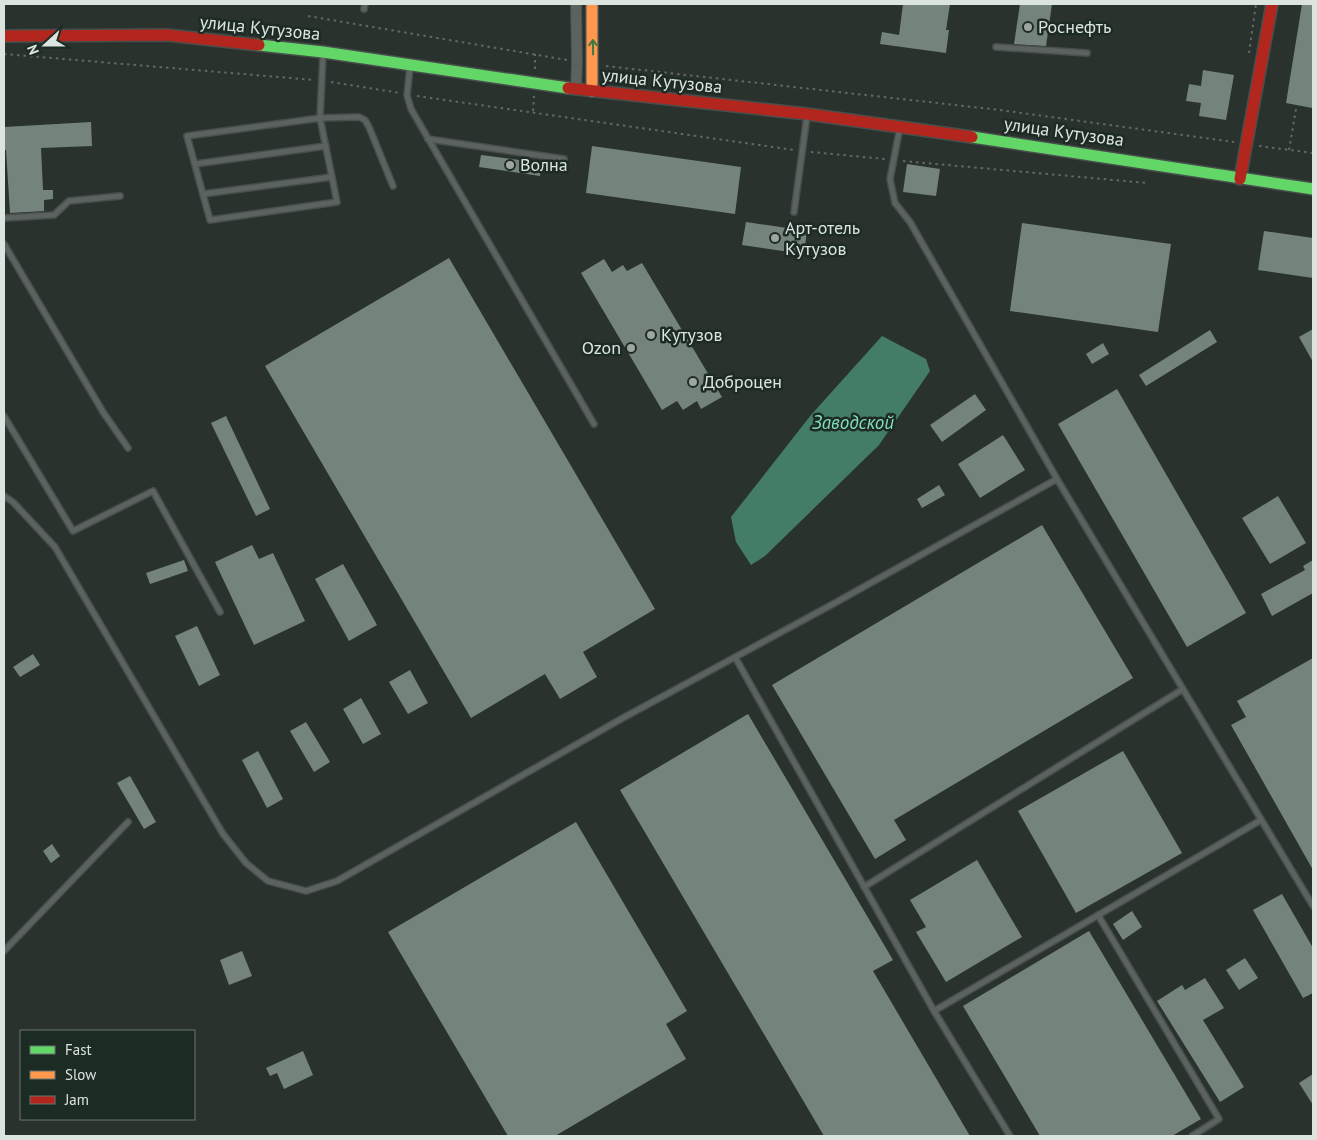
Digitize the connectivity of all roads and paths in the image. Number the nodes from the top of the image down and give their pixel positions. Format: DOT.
graph roads {
  1 [pos="576,4"];
  2 [pos="592,4"];
  3 [pos="1272,4"];
  4 [pos="308,16"];
  5 [pos="4,36"];
  6 [pos="996,47"];
  7 [pos="323,52"];
  8 [pos="1087,53"];
  9 [pos="4,54"];
  10 [pos="577,62"];
  11 [pos="410,64"];
  12 [pos="593,64"];
  13 [pos="322,81"];
  14 [pos="576,89"];
  15 [pos="592,91"];
  16 [pos="407,94"];
  17 [pos="1296,109"];
  18 [pos="807,114"];
  19 [pos="320,118"];
  20 [pos="900,127"];
  21 [pos="428,139"];
  22 [pos="1246,144"];
  23 [pos="326,146"];
  24 [pos="1289,150"];
  25 [pos="802,151"];
  26 [pos="1313,154"];
  27 [pos="564,159"];
  28 [pos="894,160"];
  29 [pos="195,164"];
  30 [pos="332,176"];
  31 [pos="1240,179"];
  32 [pos="1147,183"];
  33 [pos="393,186"];
  34 [pos="1313,189"];
  35 [pos="203,194"];
  36 [pos="120,196"];
  37 [pos="794,212"];
  38 [pos="4,218"];
  39 [pos="4,244"];
  40 [pos="4,416"];
  41 [pos="594,424"];
  42 [pos="128,448"];
  43 [pos="1057,479"];
  44 [pos="4,496"];
  45 [pos="220,612"];
  46 [pos="735,657"];
  47 [pos="1183,690"];
  48 [pos="1262,820"];
  49 [pos="128,822"];
  50 [pos="864,887"];
  51 [pos="1313,906"];
  52 [pos="1098,915"];
  53 [pos="4,951"];
  54 [pos="934,1011"];
  55 [pos="1010,1136"];
  56 [pos="1192,1136"];
  1 -- 10 [label="street"];
  12 -- 2 [label="main road, one-way"];
  3 -- 22 [label="main road"];
  4 -- 10 [label="path"];
  5 -- 7 [label="main road, улица Кутузова"];
  6 -- 8 [label="lane"];
  7 -- 11 [label="main road, улица Кутузова"];
  7 -- 13 [label="lane"];
  9 -- 13 [label="path"];
  10 -- 14 [label="street"];
  11 -- 14 [label="main road, улица Кутузова"];
  11 -- 16 [label="lane"];
  12 -- 15 [label="main road"];
  12 -- 22 [label="path"];
  13 -- 16 [label="path"];
  13 -- 19 [label="lane"];
  14 -- 15 [label="main road, улица Кутузова"];
  15 -- 18 [label="main road, улица Кутузова"];
  16 -- 21 [label="lane"];
  16 -- 25 [label="path"];
  17 -- 24 [label="path"];
  18 -- 20 [label="main road, улица Кутузова"];
  18 -- 25 [label="lane"];
  19 -- 23 [label="lane"];
  19 -- 29 [label="lane"];
  19 -- 33 [label="lane"];
  20 -- 28 [label="lane"];
  20 -- 31 [label="main road, улица Кутузова"];
  21 -- 27 [label="lane"];
  21 -- 41 [label="lane"];
  22 -- 24 [label="path"];
  22 -- 31 [label="main road"];
  23 -- 29 [label="lane"];
  23 -- 30 [label="lane"];
  24 -- 26 [label="path"];
  25 -- 28 [label="path"];
  25 -- 37 [label="lane"];
  28 -- 32 [label="path"];
  28 -- 43 [label="lane"];
  29 -- 35 [label="lane"];
  30 -- 35 [label="lane"];
  30 -- 35 [label="lane"];
  31 -- 34 [label="main road, улица Кутузова"];
  36 -- 38 [label="lane"];
  39 -- 42 [label="lane"];
  40 -- 45 [label="lane"];
  43 -- 46 [label="lane"];
  43 -- 47 [label="lane"];
  44 -- 46 [label="lane"];
  46 -- 50 [label="lane"];
  47 -- 48 [label="lane"];
  47 -- 50 [label="lane"];
  48 -- 51 [label="lane"];
  48 -- 52 [label="lane"];
  49 -- 53 [label="lane"];
  50 -- 54 [label="lane"];
  52 -- 54 [label="lane"];
  52 -- 56 [label="lane"];
  54 -- 55 [label="lane"];
}
